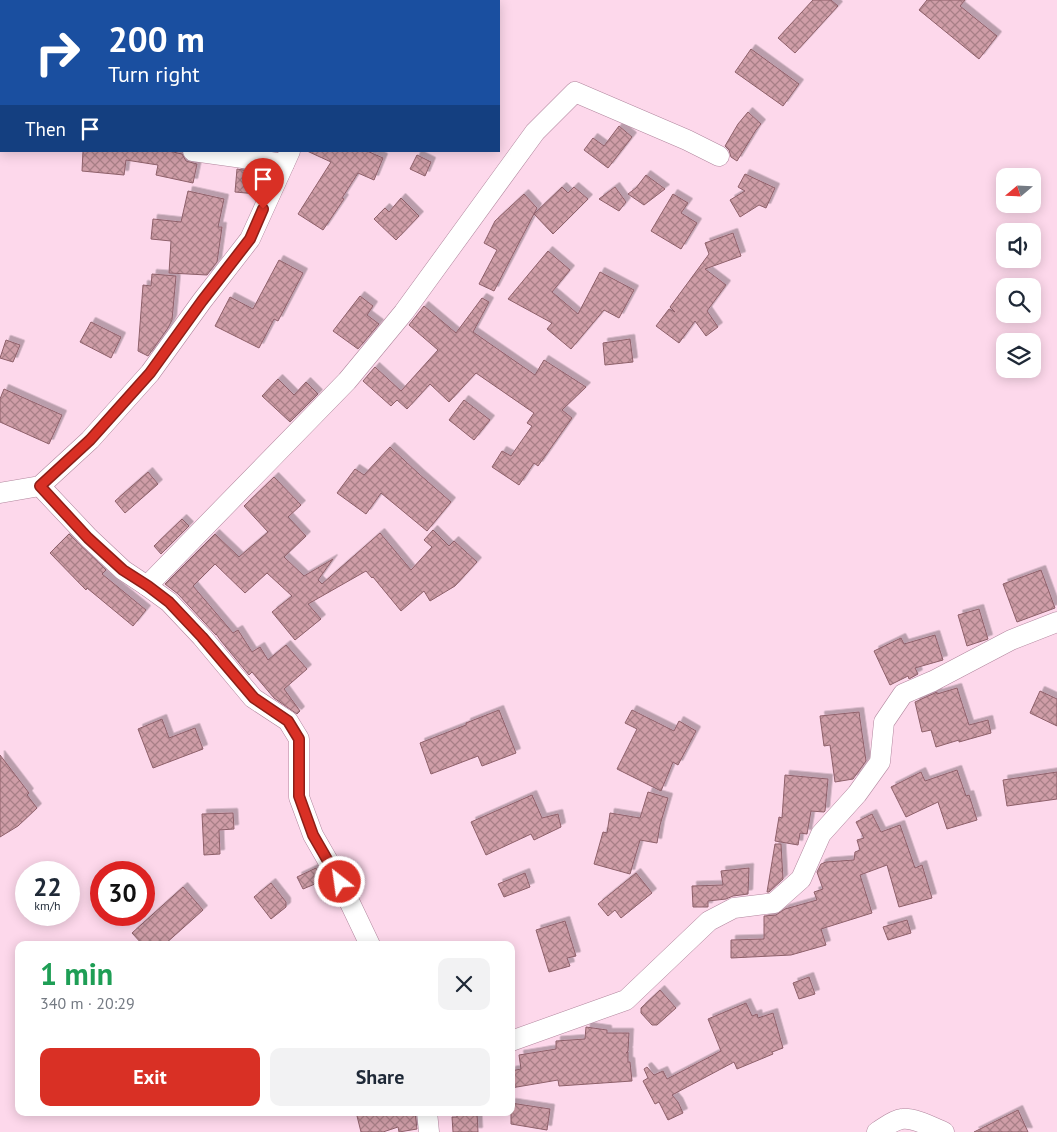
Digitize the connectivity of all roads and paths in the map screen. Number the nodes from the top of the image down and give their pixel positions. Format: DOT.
graph roads {
  1 [pos="206,152"];
  2 [pos="719,156"];
  3 [pos="287,158"];
  4 [pos="40,486"];
  5 [pos="0,493"];
  6 [pos="148,586"];
  7 [pos="1057,622"];
  8 [pos="368,941"];
  9 [pos="515,1040"];
  10 [pos="427,1116"];
  11 [pos="429,1132"];
  12 [pos="877,1132"];
  13 [pos="944,1132"];
  1 -- 3 [label="street"];
  2 -- 6 [label="street"];
  3 -- 4 [label="street"];
  4 -- 5 [label="street"];
  4 -- 6 [label="street"];
  6 -- 8 [label="street"];
  7 -- 9 [label="street"];
  10 -- 11 [label="street"];
  12 -- 13 [label="street"];
}
